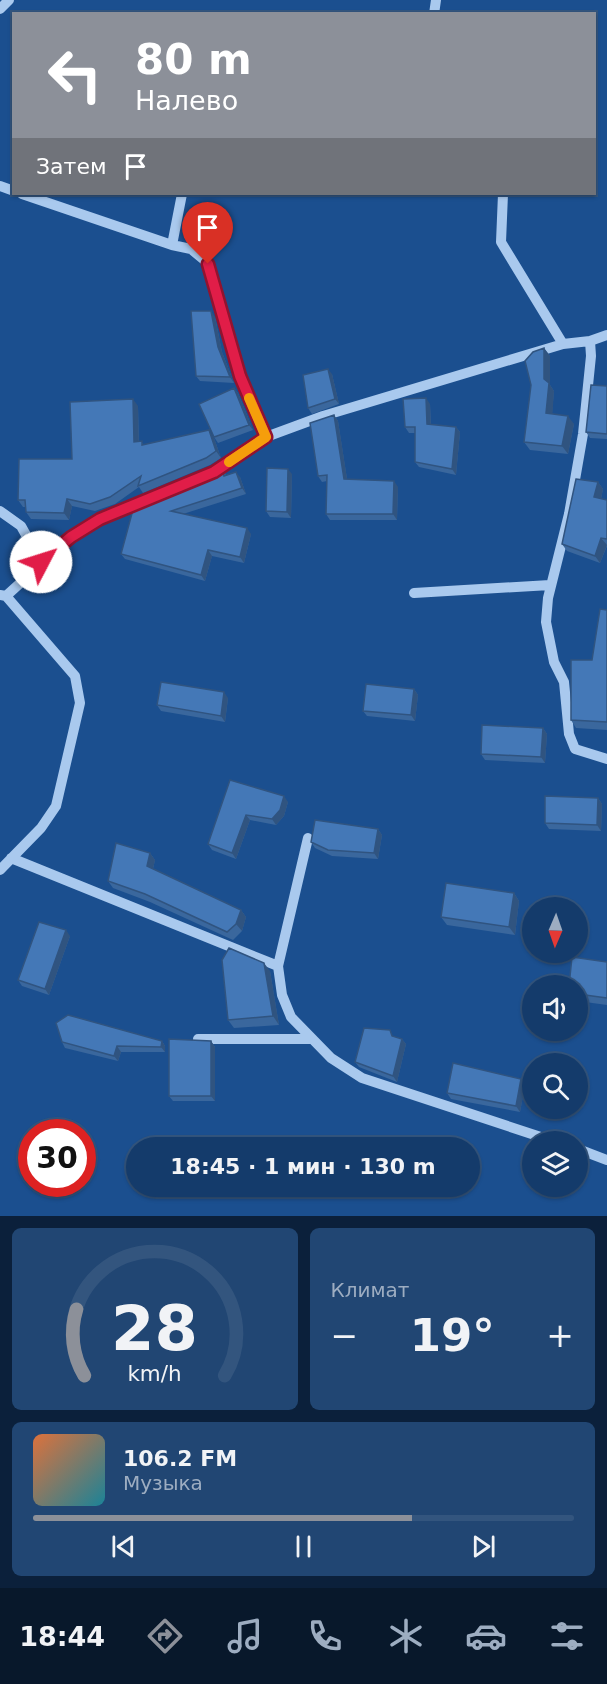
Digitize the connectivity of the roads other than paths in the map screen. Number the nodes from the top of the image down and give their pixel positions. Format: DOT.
graph roads {
  1 [pos="9,0"];
  2 [pos="0,9"];
  3 [pos="25,195"];
  4 [pos="182,195"];
  5 [pos="503,195"];
  6 [pos="172,245"];
  7 [pos="607,335"];
  8 [pos="590,341"];
  9 [pos="563,344"];
  10 [pos="266,437"];
  11 [pos="0,511"];
  12 [pos="41,562"];
  13 [pos="550,585"];
  14 [pos="414,592"];
  15 [pos="3,595"];
  16 [pos="607,759"];
  17 [pos="308,838"];
  18 [pos="11,858"];
  19 [pos="0,870"];
  20 [pos="278,966"];
  21 [pos="198,1039"];
  22 [pos="311,1040"];
  23 [pos="523,1131"];
  24 [pos="588,1153"];
  25 [pos="607,1160"];
  1 -- 2 [label="street"];
  3 -- 6 [label="street"];
  4 -- 6 [label="street"];
  5 -- 9 [label="street"];
  6 -- 10 [label="street"];
  7 -- 8 [label="street"];
  8 -- 9 [label="street"];
  8 -- 13 [label="street"];
  9 -- 10 [label="street"];
  10 -- 12 [label="street"];
  11 -- 12 [label="street"];
  12 -- 15 [label="street"];
  13 -- 14 [label="street"];
  13 -- 16 [label="street"];
  15 -- 18 [label="street"];
  17 -- 20 [label="street"];
  18 -- 19 [label="street"];
  18 -- 20 [label="street"];
  20 -- 22 [label="street"];
  21 -- 22 [label="street"];
  22 -- 23 [label="street"];
  24 -- 25 [label="street"];
}
